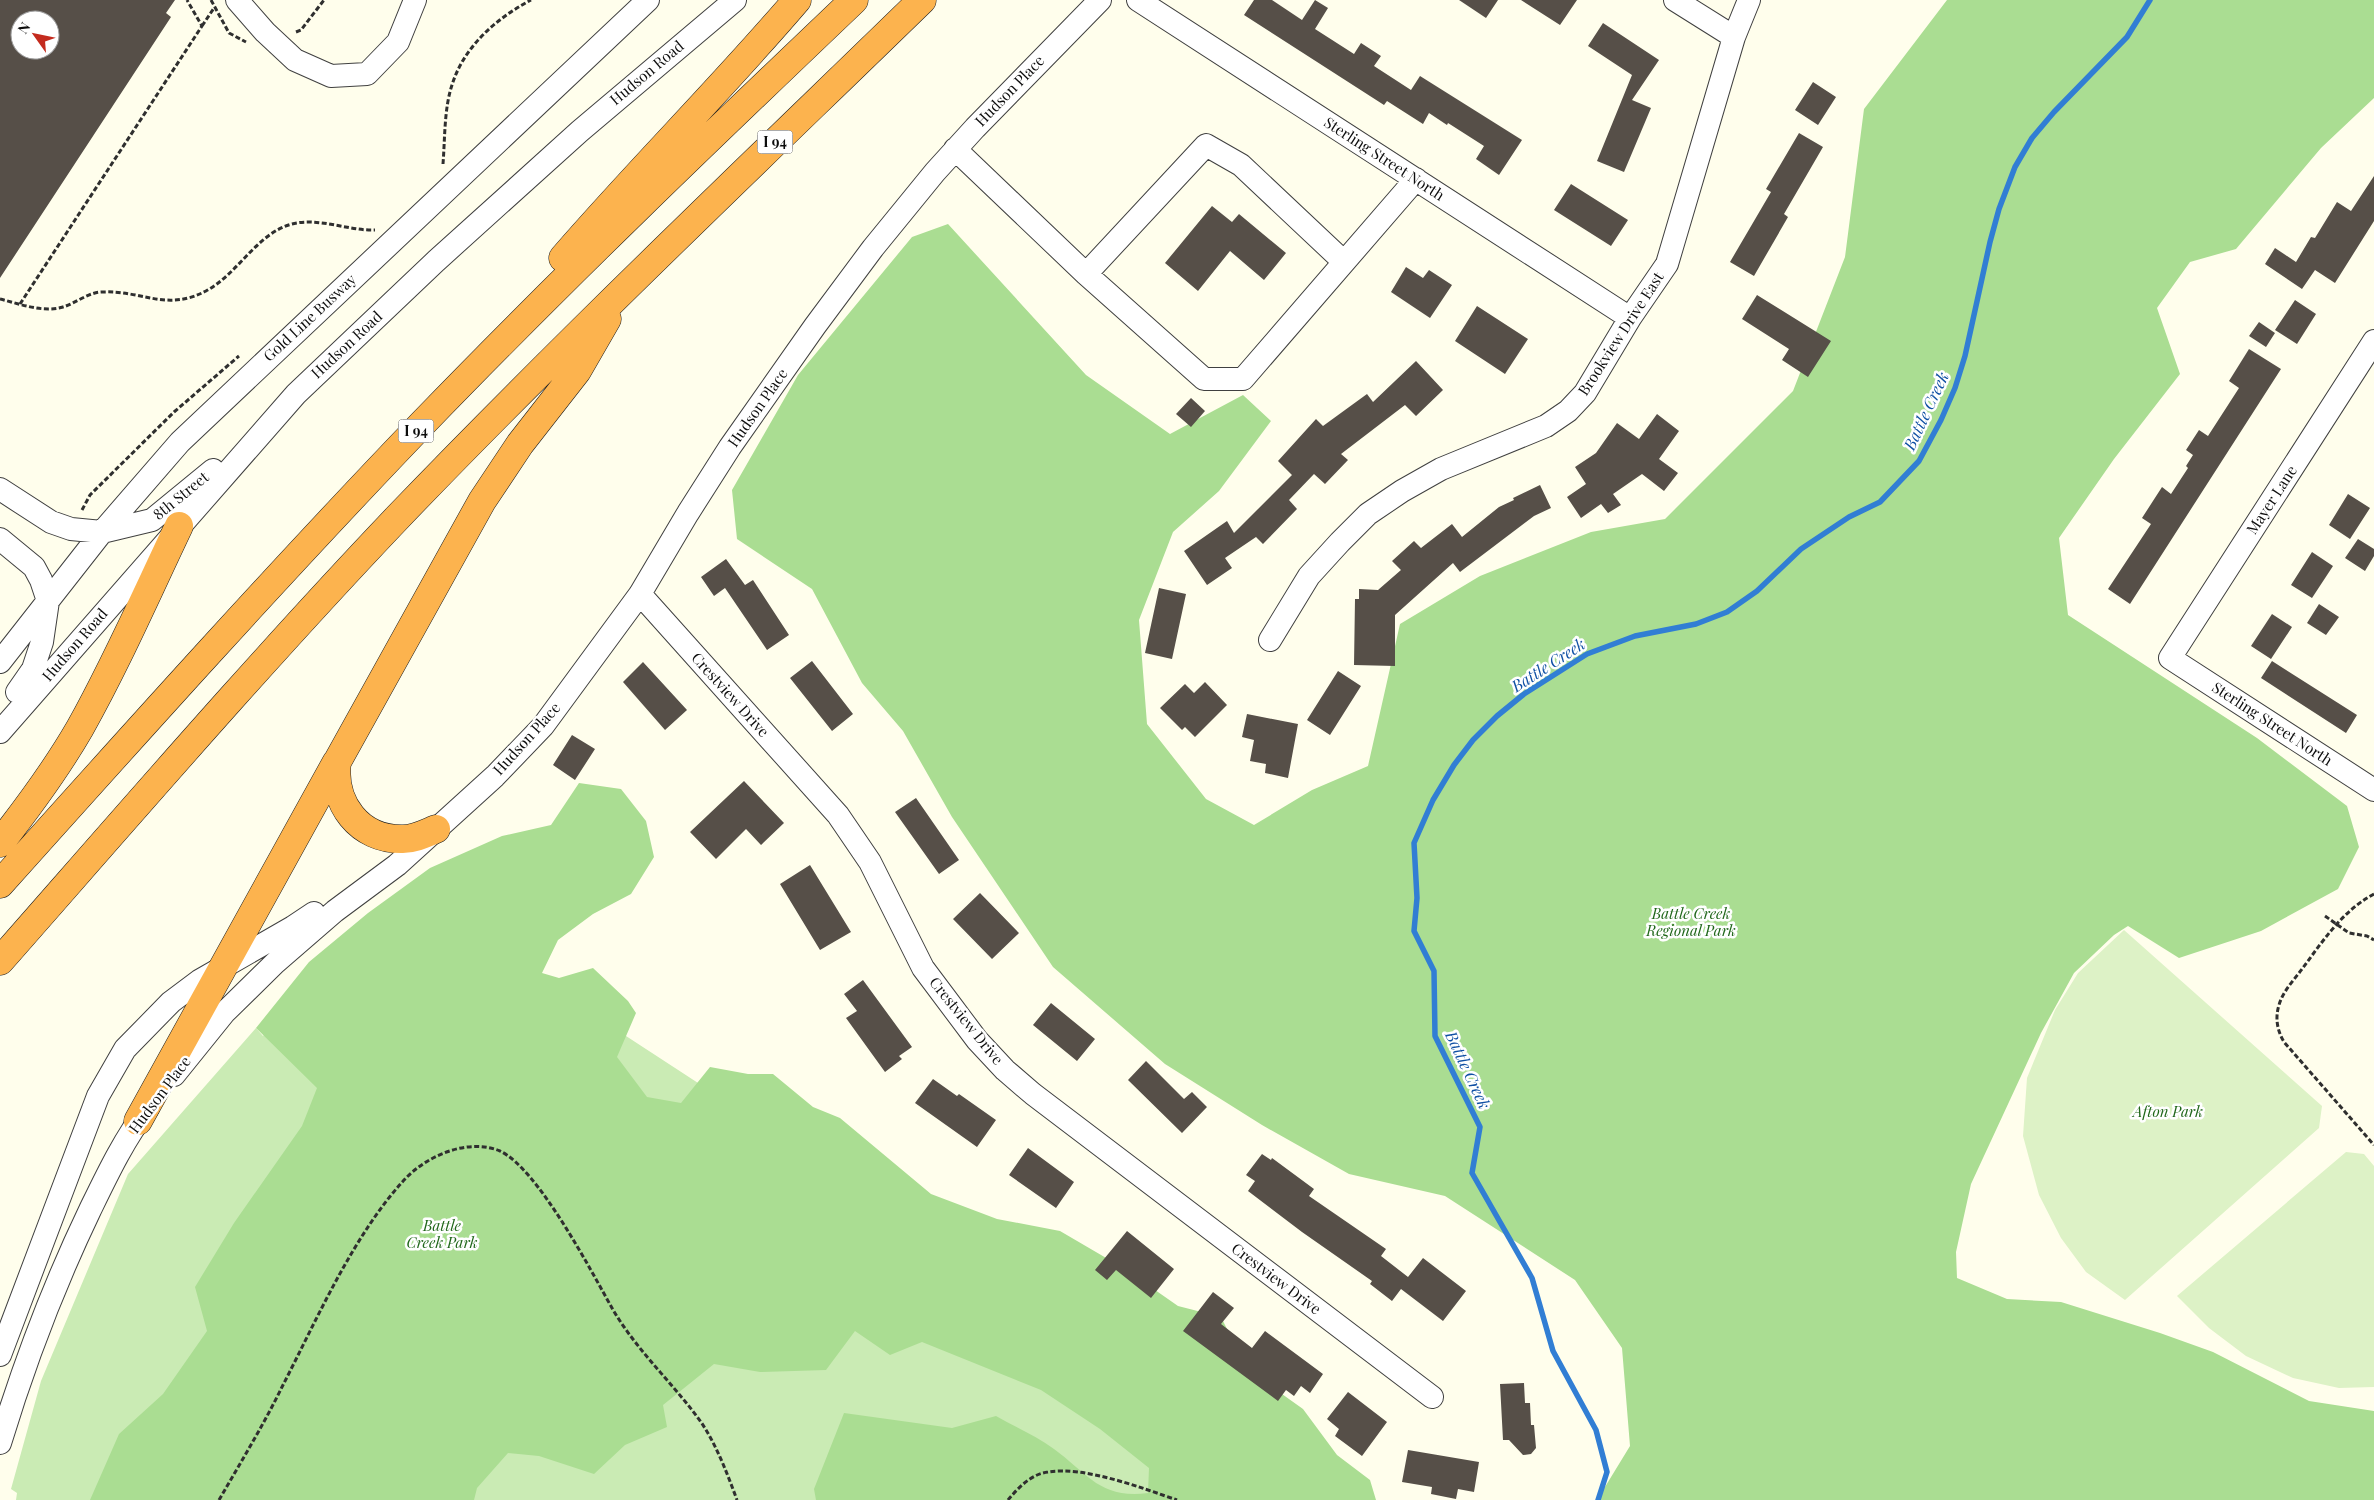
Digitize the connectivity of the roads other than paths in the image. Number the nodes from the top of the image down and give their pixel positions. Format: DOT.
graph roads {
  1 [pos="237,0"];
  2 [pos="415,0"];
  3 [pos="648,0"];
  4 [pos="735,0"];
  5 [pos="797,0"];
  6 [pos="854,0"];
  7 [pos="922,0"];
  8 [pos="1100,0"];
  9 [pos="1138,0"];
  10 [pos="1675,0"];
  11 [pos="1749,0"];
  12 [pos="1734,37"];
  13 [pos="955,150"];
  14 [pos="1416,179"];
  15 [pos="1344,262"];
  16 [pos="1086,274"];
  17 [pos="627,285"];
  18 [pos="1630,318"];
  19 [pos="2374,341"];
  20 [pos="423,424"];
  21 [pos="268,425"];
  22 [pos="0,489"];
  23 [pos="179,526"];
  24 [pos="102,532"];
  25 [pos="0,539"];
  26 [pos="640,594"];
  27 [pos="48,601"];
  28 [pos="1270,640"];
  29 [pos="2170,658"];
  30 [pos="0,662"];
  31 [pos="0,722"];
  32 [pos="0,732"];
  33 [pos="337,762"];
  34 [pos="2374,790"];
  35 [pos="436,829"];
  36 [pos="0,843"];
  37 [pos="0,884"];
  38 [pos="0,961"];
  39 [pos="225,965"];
  40 [pos="138,1120"];
  41 [pos="0,1355"];
  42 [pos="1432,1398"];
  43 [pos="0,1443"];
  1 -- 2 [label="street"];
  3 -- 24 [label="street, Gold Line Busway"];
  4 -- 21 [label="street, Hudson Road"];
  5 -- 20 [label="highway"];
  6 -- 20 [label="highway, I 94"];
  7 -- 17 [label="highway, I 94"];
  8 -- 13 [label="street, Hudson Place"];
  9 -- 14 [label="street, Sterling Street North"];
  10 -- 12 [label="street"];
  11 -- 12 [label="street, Brookview Drive East"];
  12 -- 18 [label="street, Brookview Drive East"];
  13 -- 16 [label="street"];
  13 -- 26 [label="street, Hudson Place"];
  14 -- 15 [label="street"];
  14 -- 18 [label="street, Sterling Street North"];
  15 -- 16 [label="street"];
  15 -- 16 [label="street"];
  17 -- 33 [label="highway"];
  17 -- 38 [label="highway, I 94"];
  18 -- 28 [label="street, Brookview Drive East"];
  19 -- 29 [label="street, Mayer Lane"];
  20 -- 37 [label="highway, I 94"];
  21 -- 23 [label="street, Hudson Road"];
  21 -- 24 [label="street, 8th Street"];
  22 -- 24 [label="street, 8th Street"];
  23 -- 32 [label="street, Hudson Road"];
  23 -- 36 [label="highway"];
  24 -- 27 [label="street, Gold Line Busway"];
  25 -- 27 [label="street"];
  26 -- 35 [label="street, Hudson Place"];
  26 -- 42 [label="street, Crestview Drive"];
  27 -- 30 [label="street, Gold Line Busway"];
  27 -- 31 [label="street"];
  29 -- 34 [label="street, Sterling Street North"];
  33 -- 35 [label="highway"];
  33 -- 39 [label="highway"];
  35 -- 39 [label="street, Hudson Place"];
  35 -- 40 [label="street, Hudson Place"];
  39 -- 40 [label="highway"];
  39 -- 41 [label="street, Hudson Place"];
  40 -- 43 [label="street, Hudson Place"];
}
